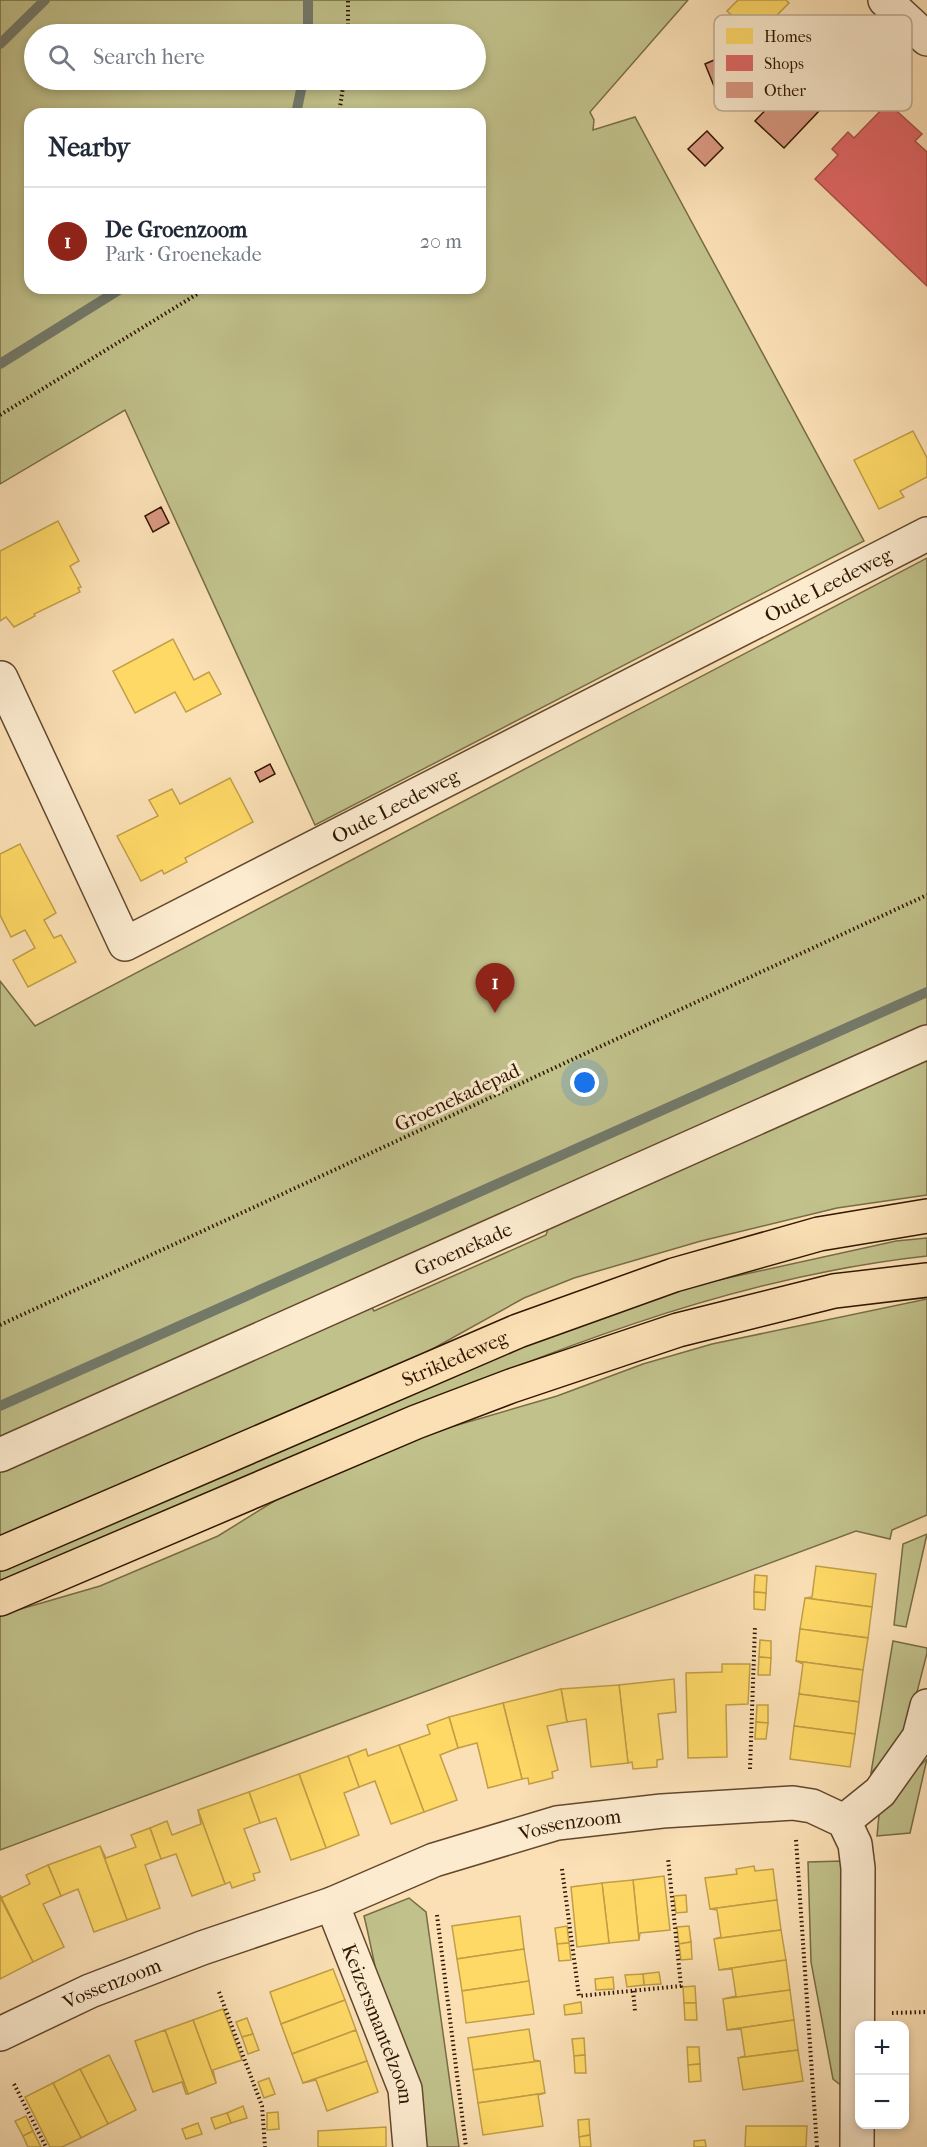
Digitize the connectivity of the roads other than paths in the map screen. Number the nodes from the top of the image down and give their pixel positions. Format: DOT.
graph roads {
  1 [pos="885,0"];
  2 [pos="901,15"];
  3 [pos="912,25"];
  4 [pos="927,39"];
  5 [pos="927,534"];
  6 [pos="1,678"];
  7 [pos="927,1042"];
  8 [pos="927,1216"];
  9 [pos="927,1280"];
  10 [pos="0,1455"];
  11 [pos="0,1554"];
  12 [pos="0,1599"];
  13 [pos="927,1706"];
  14 [pos="844,1821"];
  15 [pos="332,1904"];
  16 [pos="0,2034"];
  17 [pos="410,2147"];
  18 [pos="857,2147"];
  1 -- 2 [label="street"];
  3 -- 4 [label="street"];
  5 -- 6 [label="street, Oude Leedeweg"];
  7 -- 10 [label="street, Groenekade"];
  8 -- 11 [label="main road, Strikledeweg"];
  9 -- 12 [label="main road"];
  13 -- 14 [label="street"];
  14 -- 15 [label="street, Vossenzoom"];
  14 -- 18 [label="street"];
  15 -- 16 [label="street, Vossenzoom"];
  15 -- 17 [label="street, Keizersmantelzoom"];
}
